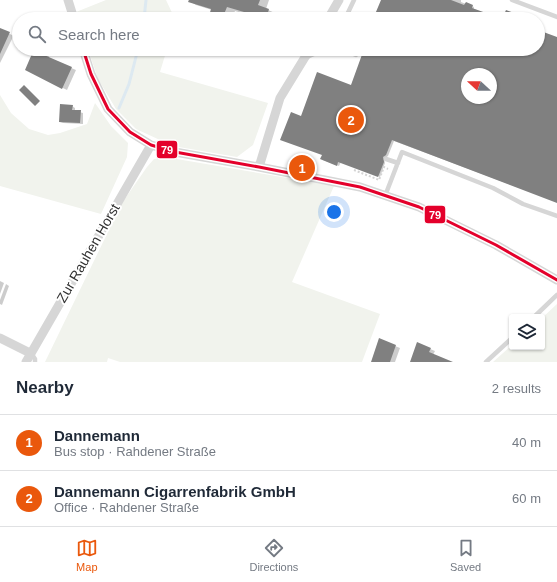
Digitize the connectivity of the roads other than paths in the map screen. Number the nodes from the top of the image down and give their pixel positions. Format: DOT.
graph roads {
  1 [pos="68,0"];
  2 [pos="339,0"];
  3 [pos="354,0"];
  4 [pos="512,0"];
  5 [pos="72,12"];
  6 [pos="332,12"];
  7 [pos="348,12"];
  8 [pos="544,12"];
  9 [pos="545,12"];
  10 [pos="557,17"];
  11 [pos="85,56"];
  12 [pos="309,56"];
  13 [pos="304,58"];
  14 [pos="150,145"];
  15 [pos="386,159"];
  16 [pos="398,164"];
  17 [pos="259,167"];
  18 [pos="385,196"];
  19 [pos="557,216"];
  20 [pos="557,280"];
  21 [pos="557,295"];
  22 [pos="537,314"];
  23 [pos="0,338"];
  24 [pos="509,341"];
  25 [pos="30,353"];
  26 [pos="26,362"];
  27 [pos="35,362"];
  28 [pos="486,362"];
  1 -- 5 [label="street"];
  2 -- 6 [label="street"];
  3 -- 7 [label="lane"];
  4 -- 8 [label="lane"];
  9 -- 10 [label="lane"];
  11 -- 14 [label="street"];
  12 -- 13 [label="lane"];
  13 -- 17 [label="street"];
  14 -- 17 [label="street"];
  14 -- 25 [label="street, Zur Rauhen Horst"];
  15 -- 16 [label="lane"];
  16 -- 18 [label="lane"];
  16 -- 19 [label="lane"];
  17 -- 18 [label="street"];
  18 -- 20 [label="street"];
  21 -- 22 [label="lane"];
  23 -- 25 [label="street"];
  24 -- 28 [label="lane"];
  25 -- 26 [label="street, Zur Rauhen Horst"];
  25 -- 27 [label="lane"];
}
